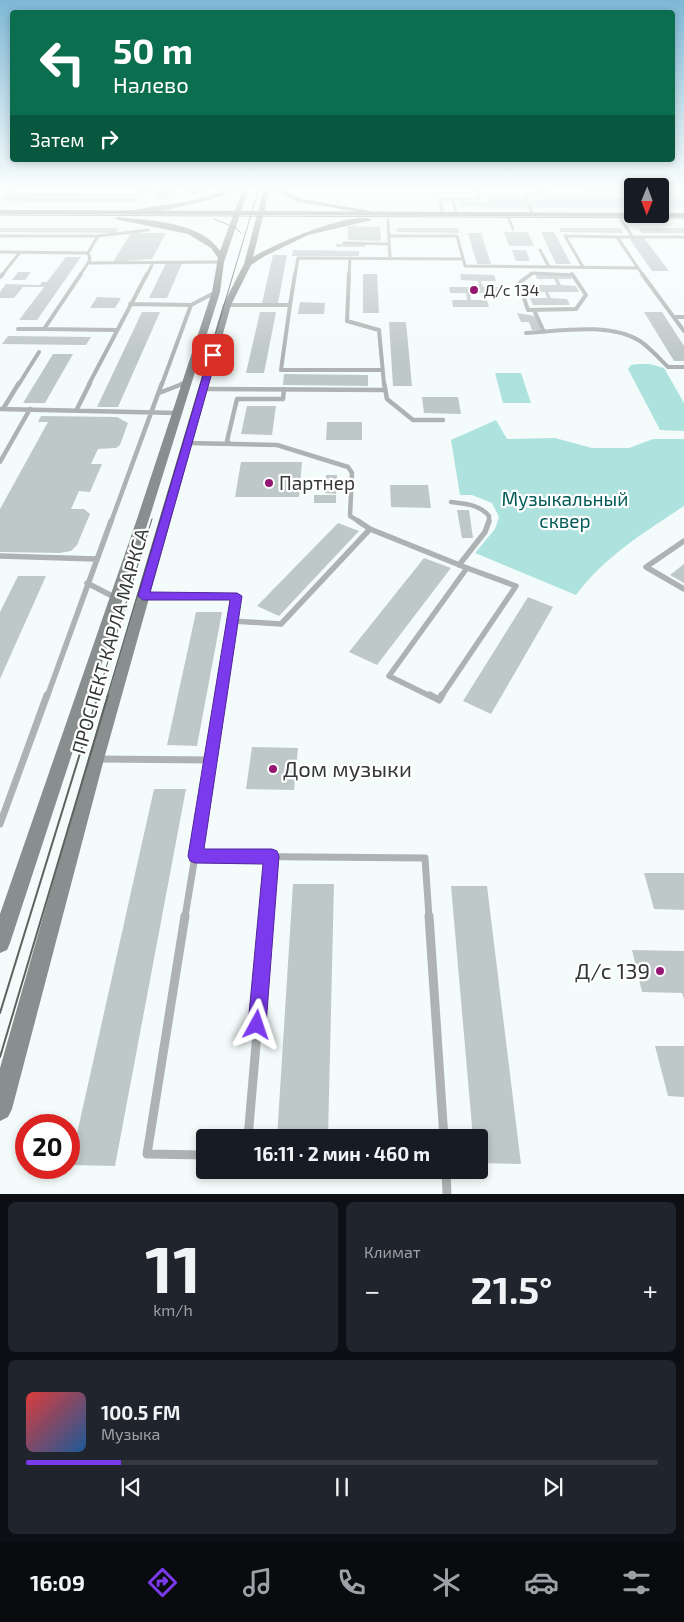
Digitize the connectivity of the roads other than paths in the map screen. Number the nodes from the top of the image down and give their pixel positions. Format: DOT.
graph roads {
  1 [pos="93,244"];
  2 [pos="211,244"];
  3 [pos="226,244"];
  4 [pos="253,244"];
  5 [pos="282,244"];
  6 [pos="376,244"];
  7 [pos="389,244"];
  8 [pos="459,244"];
  9 [pos="569,244"];
  10 [pos="622,244"];
  11 [pos="540,250"];
  12 [pos="0,252"];
  13 [pos="20,252"];
  14 [pos="88,252"];
  15 [pos="350,258"];
  16 [pos="390,258"];
  17 [pos="463,259"];
  18 [pos="220,260"];
  19 [pos="88,263"];
  20 [pos="152,264"];
  21 [pos="248,264"];
  22 [pos="549,267"];
  23 [pos="583,267"];
  24 [pos="638,268"];
  25 [pos="0,278"];
  26 [pos="216,292"];
  27 [pos="130,304"];
  28 [pos="191,305"];
  29 [pos="227,305"];
  30 [pos="290,305"];
  31 [pos="534,310"];
  32 [pos="674,316"];
  33 [pos="684,317"];
  34 [pos="18,329"];
  35 [pos="44,329"];
  36 [pos="116,330"];
  37 [pos="684,331"];
  38 [pos="544,332"];
  39 [pos="526,333"];
  40 [pos="39,352"];
  41 [pos="684,367"];
  42 [pos="382,370"];
  43 [pos="187,382"];
  44 [pos="203,389"];
  45 [pos="284,389"];
  46 [pos="384,390"];
  47 [pos="159,392"];
  48 [pos="2,409"];
  49 [pos="30,409"];
  50 [pos="77,409"];
  51 [pos="151,412"];
  52 [pos="177,413"];
  53 [pos="444,420"];
  54 [pos="187,443"];
  55 [pos="229,443"];
  56 [pos="0,462"];
  57 [pos="451,502"];
  58 [pos="370,529"];
  59 [pos="684,541"];
  60 [pos="0,556"];
  61 [pos="96,558"];
  62 [pos="459,565"];
  63 [pos="467,568"];
  64 [pos="87,583"];
  65 [pos="684,589"];
  66 [pos="143,596"];
  67 [pos="116,599"];
  68 [pos="233,621"];
  69 [pos="96,759"];
  70 [pos="210,760"];
  71 [pos="0,824"];
  72 [pos="195,856"];
  73 [pos="272,856"];
  74 [pos="0,943"];
  75 [pos="0,1109"];
  76 [pos="249,1129"];
  77 [pos="443,1129"];
  78 [pos="196,1155"];
  79 [pos="446,1179"];
  80 [pos="447,1194"];
  1 -- 14 [label="lane"];
  2 -- 18 [label="main road"];
  3 -- 18 [label="main road, ПРОСПЕКТ КАРЛА МАРКСА"];
  4 -- 21 [label="main road, ПРОСПЕКТ КАРЛА МАРКСА"];
  5 -- 21 [label="main road"];
  6 -- 7 [label="lane"];
  7 -- 16 [label="lane"];
  8 -- 17 [label="lane"];
  9 -- 23 [label="lane"];
  10 -- 24 [label="lane"];
  11 -- 22 [label="lane"];
  12 -- 13 [label="lane"];
  13 -- 14 [label="lane"];
  13 -- 25 [label="lane"];
  14 -- 19 [label="lane"];
  15 -- 16 [label="lane"];
  15 -- 30 [label="lane"];
  15 -- 42 [label="lane"];
  16 -- 17 [label="lane"];
  17 -- 22 [label="lane"];
  18 -- 19 [label="lane"];
  18 -- 26 [label="main road, ПРОСПЕКТ КАРЛА МАРКСА"];
  19 -- 35 [label="lane"];
  20 -- 27 [label="lane"];
  21 -- 29 [label="main road, ПРОСПЕКТ КАРЛА МАРКСА"];
  22 -- 23 [label="lane"];
  23 -- 24 [label="lane"];
  24 -- 32 [label="lane"];
  26 -- 28 [label="lane"];
  26 -- 43 [label="main road, ПРОСПЕКТ КАРЛА МАРКСА"];
  27 -- 28 [label="lane"];
  27 -- 36 [label="lane"];
  28 -- 47 [label="lane"];
  29 -- 30 [label="lane"];
  29 -- 44 [label="main road, ПРОСПЕКТ КАРЛА МАРКСА"];
  30 -- 42 [label="lane"];
  31 -- 31 [label="lane"];
  31 -- 38 [label="lane"];
  32 -- 33 [label="lane"];
  32 -- 37 [label="lane"];
  34 -- 35 [label="lane"];
  35 -- 36 [label="lane"];
  36 -- 50 [label="lane"];
  38 -- 39 [label="lane"];
  38 -- 41 [label="lane"];
  40 -- 48 [label="lane"];
  42 -- 46 [label="lane"];
  43 -- 47 [label="lane"];
  43 -- 52 [label="main road, ПРОСПЕКТ КАРЛА МАРКСА"];
  44 -- 45 [label="lane"];
  44 -- 54 [label="main road, ПРОСПЕКТ КАРЛА МАРКСА"];
  45 -- 46 [label="lane"];
  45 -- 55 [label="lane"];
  46 -- 53 [label="lane"];
  47 -- 51 [label="lane"];
  48 -- 49 [label="lane"];
  49 -- 50 [label="lane"];
  49 -- 56 [label="lane"];
  50 -- 51 [label="lane"];
  51 -- 52 [label="lane"];
  51 -- 61 [label="lane"];
  52 -- 67 [label="main road, ПРОСПЕКТ КАРЛА МАРКСА"];
  54 -- 55 [label="lane"];
  54 -- 66 [label="main road, ПРОСПЕКТ КАРЛА МАРКСА"];
  55 -- 58 [label="lane"];
  57 -- 62 [label="lane"];
  58 -- 62 [label="lane"];
  58 -- 68 [label="lane"];
  59 -- 65 [label="lane"];
  60 -- 61 [label="lane"];
  61 -- 64 [label="lane"];
  62 -- 63 [label="lane"];
  63 -- 63 [label="lane"];
  64 -- 67 [label="lane"];
  64 -- 71 [label="lane"];
  66 -- 68 [label="lane"];
  66 -- 69 [label="main road, ПРОСПЕКТ КАРЛА МАРКСА"];
  67 -- 74 [label="main road, ПРОСПЕКТ КАРЛА МАРКСА"];
  68 -- 70 [label="lane"];
  69 -- 70 [label="lane"];
  69 -- 75 [label="main road, ПРОСПЕКТ КАРЛА МАРКСА"];
  70 -- 72 [label="lane"];
  72 -- 73 [label="lane"];
  72 -- 78 [label="lane"];
  73 -- 76 [label="lane"];
  73 -- 77 [label="lane"];
  79 -- 80 [label="lane"];
}
